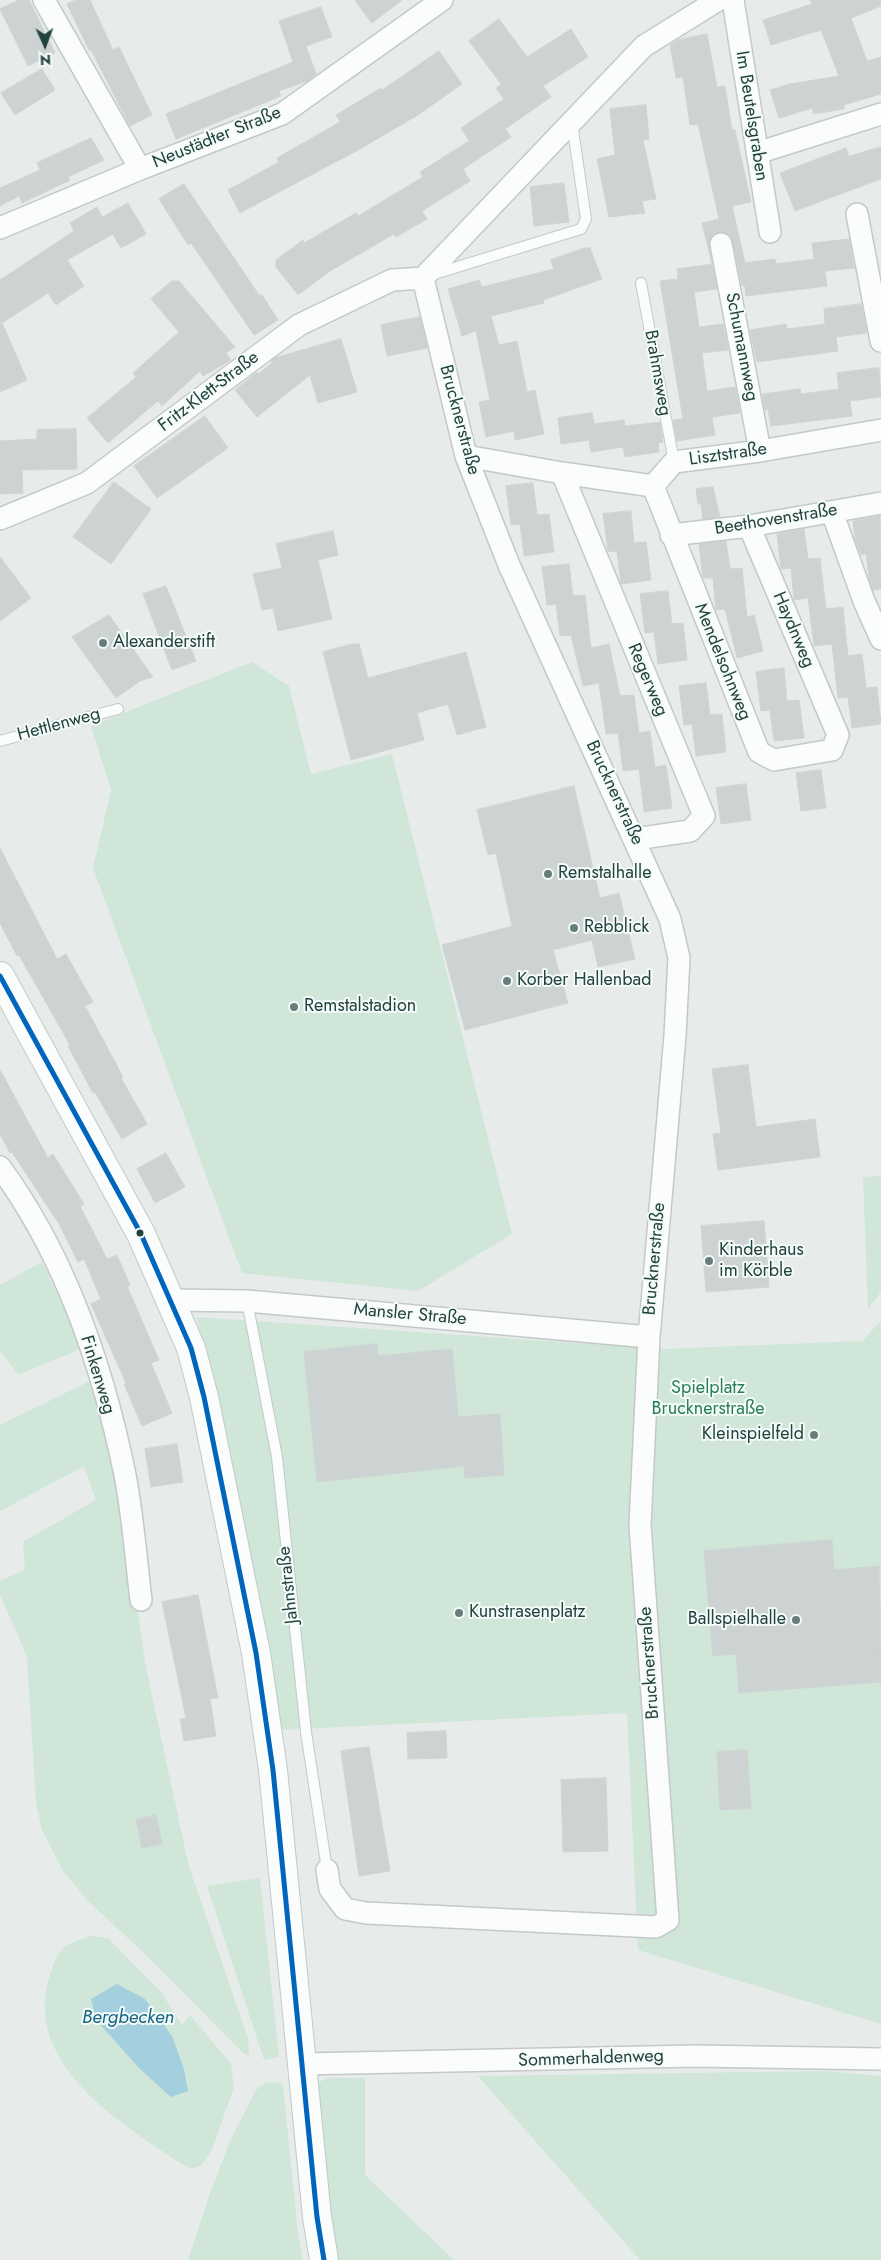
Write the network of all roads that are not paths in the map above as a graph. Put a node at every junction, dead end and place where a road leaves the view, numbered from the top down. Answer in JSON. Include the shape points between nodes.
{"nodes":[{"id":1,"x":44,"y":0,"type":"edge"},
{"id":2,"x":442,"y":0,"type":"edge"},
{"id":3,"x":718,"y":0,"type":"edge"},
{"id":4,"x":733,"y":0,"type":"edge"},
{"id":5,"x":881,"y":114,"type":"edge"},
{"id":6,"x":572,"y":120,"type":"junction"},
{"id":7,"x":757,"y":153,"type":"junction"},
{"id":8,"x":140,"y":169,"type":"junction"},
{"id":9,"x":858,"y":214,"type":"dead end"},
{"id":10,"x":0,"y":228,"type":"edge"},
{"id":11,"x":770,"y":232,"type":"dead end"},
{"id":12,"x":721,"y":244,"type":"dead end"},
{"id":13,"x":423,"y":278,"type":"junction"},
{"id":14,"x":641,"y":283,"type":"dead end"},
{"id":15,"x":881,"y":341,"type":"edge"},
{"id":16,"x":881,"y":430,"type":"edge"},
{"id":17,"x":760,"y":451,"type":"junction"},
{"id":18,"x":466,"y":456,"type":"junction"},
{"id":19,"x":674,"y":462,"type":"junction"},
{"id":20,"x":562,"y":474,"type":"junction"},
{"id":21,"x":653,"y":486,"type":"junction"},
{"id":22,"x":881,"y":503,"type":"edge"},
{"id":23,"x":832,"y":512,"type":"junction"},
{"id":24,"x":0,"y":519,"type":"edge"},
{"id":25,"x":749,"y":526,"type":"junction"},
{"id":26,"x":671,"y":535,"type":"junction"},
{"id":27,"x":881,"y":639,"type":"edge"},
{"id":28,"x":118,"y":709,"type":"dead end"},
{"id":29,"x":838,"y":735,"type":"joint"},
{"id":30,"x":0,"y":741,"type":"edge"},
{"id":31,"x":635,"y":840,"type":"junction"},
{"id":32,"x":0,"y":976,"type":"edge"},
{"id":33,"x":0,"y":1168,"type":"edge"},
{"id":34,"x":171,"y":1300,"type":"junction"},
{"id":35,"x":247,"y":1300,"type":"junction"},
{"id":36,"x":649,"y":1337,"type":"junction"},
{"id":37,"x":141,"y":1600,"type":"dead end"},
{"id":38,"x":327,"y":1870,"type":"joint"},
{"id":39,"x":881,"y":2059,"type":"edge"},
{"id":40,"x":302,"y":2064,"type":"junction"},
{"id":41,"x":324,"y":2260,"type":"edge"}],
"edges":[{"from":1,"to":8,"type":"street"},
{"from":2,"to":8,"type":"street","name":"Neustädter Straße","via":[[282,114]]},
{"from":3,"to":6,"type":"street","via":[[644,46]]},
{"from":4,"to":7,"type":"street","name":"Im Beutelsgraben"},
{"from":5,"to":7,"type":"street"},
{"from":6,"to":13,"type":"street"},
{"from":6,"to":13,"type":"lane","name":"Fritz-Klett-Straße","via":[[586,218],[582,229]]},
{"from":7,"to":11,"type":"street","name":"Im Beutelsgraben"},
{"from":8,"to":10,"type":"street","name":"Neustädter Straße"},
{"from":9,"to":15,"type":"street"},
{"from":12,"to":17,"type":"street","name":"Schumannweg"},
{"from":13,"to":18,"type":"street","name":"Brucknerstraße"},
{"from":13,"to":24,"type":"street","name":"Fritz-Klett-Straße","via":[[392,280],[299,325],[87,483]]},
{"from":14,"to":19,"type":"lane","name":"Brahmsweg"},
{"from":16,"to":17,"type":"street","name":"Lisztstraße"},
{"from":17,"to":19,"type":"street","name":"Lisztstraße"},
{"from":18,"to":20,"type":"street"},
{"from":18,"to":31,"type":"street","name":"Brucknerstraße","via":[[509,565]]},
{"from":19,"to":21,"type":"street","name":"Lisztstraße"},
{"from":20,"to":21,"type":"street"},
{"from":20,"to":31,"type":"street","name":"Regerweg","via":[[704,816],[690,831]]},
{"from":21,"to":26,"type":"street","name":"Mendelsohnweg"},
{"from":22,"to":23,"type":"street","name":"Beethovenstraße"},
{"from":23,"to":25,"type":"street","name":"Beethovenstraße"},
{"from":23,"to":27,"type":"street"},
{"from":25,"to":26,"type":"street","name":"Beethovenstraße"},
{"from":25,"to":29,"type":"street","name":"Haydnweg"},
{"from":26,"to":29,"type":"street","name":"Mendelsohnweg","via":[[759,752],[774,760],[832,750]]},
{"from":28,"to":30,"type":"lane","name":"Hettlenweg"},
{"from":31,"to":36,"type":"street","name":"Brucknerstraße","via":[[670,919],[679,958]]},
{"from":32,"to":34,"type":"street","via":[[141,1234]]},
{"from":33,"to":37,"type":"street","name":"Finkenweg","via":[[42,1232],[66,1283],[99,1372],[125,1476]]},
{"from":34,"to":35,"type":"street","name":"Mansler Straße"},
{"from":34,"to":40,"type":"street","via":[[191,1348],[204,1397],[256,1652],[273,1770]]},
{"from":35,"to":36,"type":"street","name":"Mansler Straße"},
{"from":35,"to":38,"type":"lane","name":"Jahnstraße","via":[[277,1457],[306,1732]]},
{"from":36,"to":38,"type":"street","name":"Brucknerstraße","via":[[640,1525],[668,1920],[656,1927],[366,1913],[345,1908],[330,1890]]},
{"from":39,"to":40,"type":"street","name":"Sommerhaldenweg","via":[[694,2056]]},
{"from":40,"to":41,"type":"street"}]}
